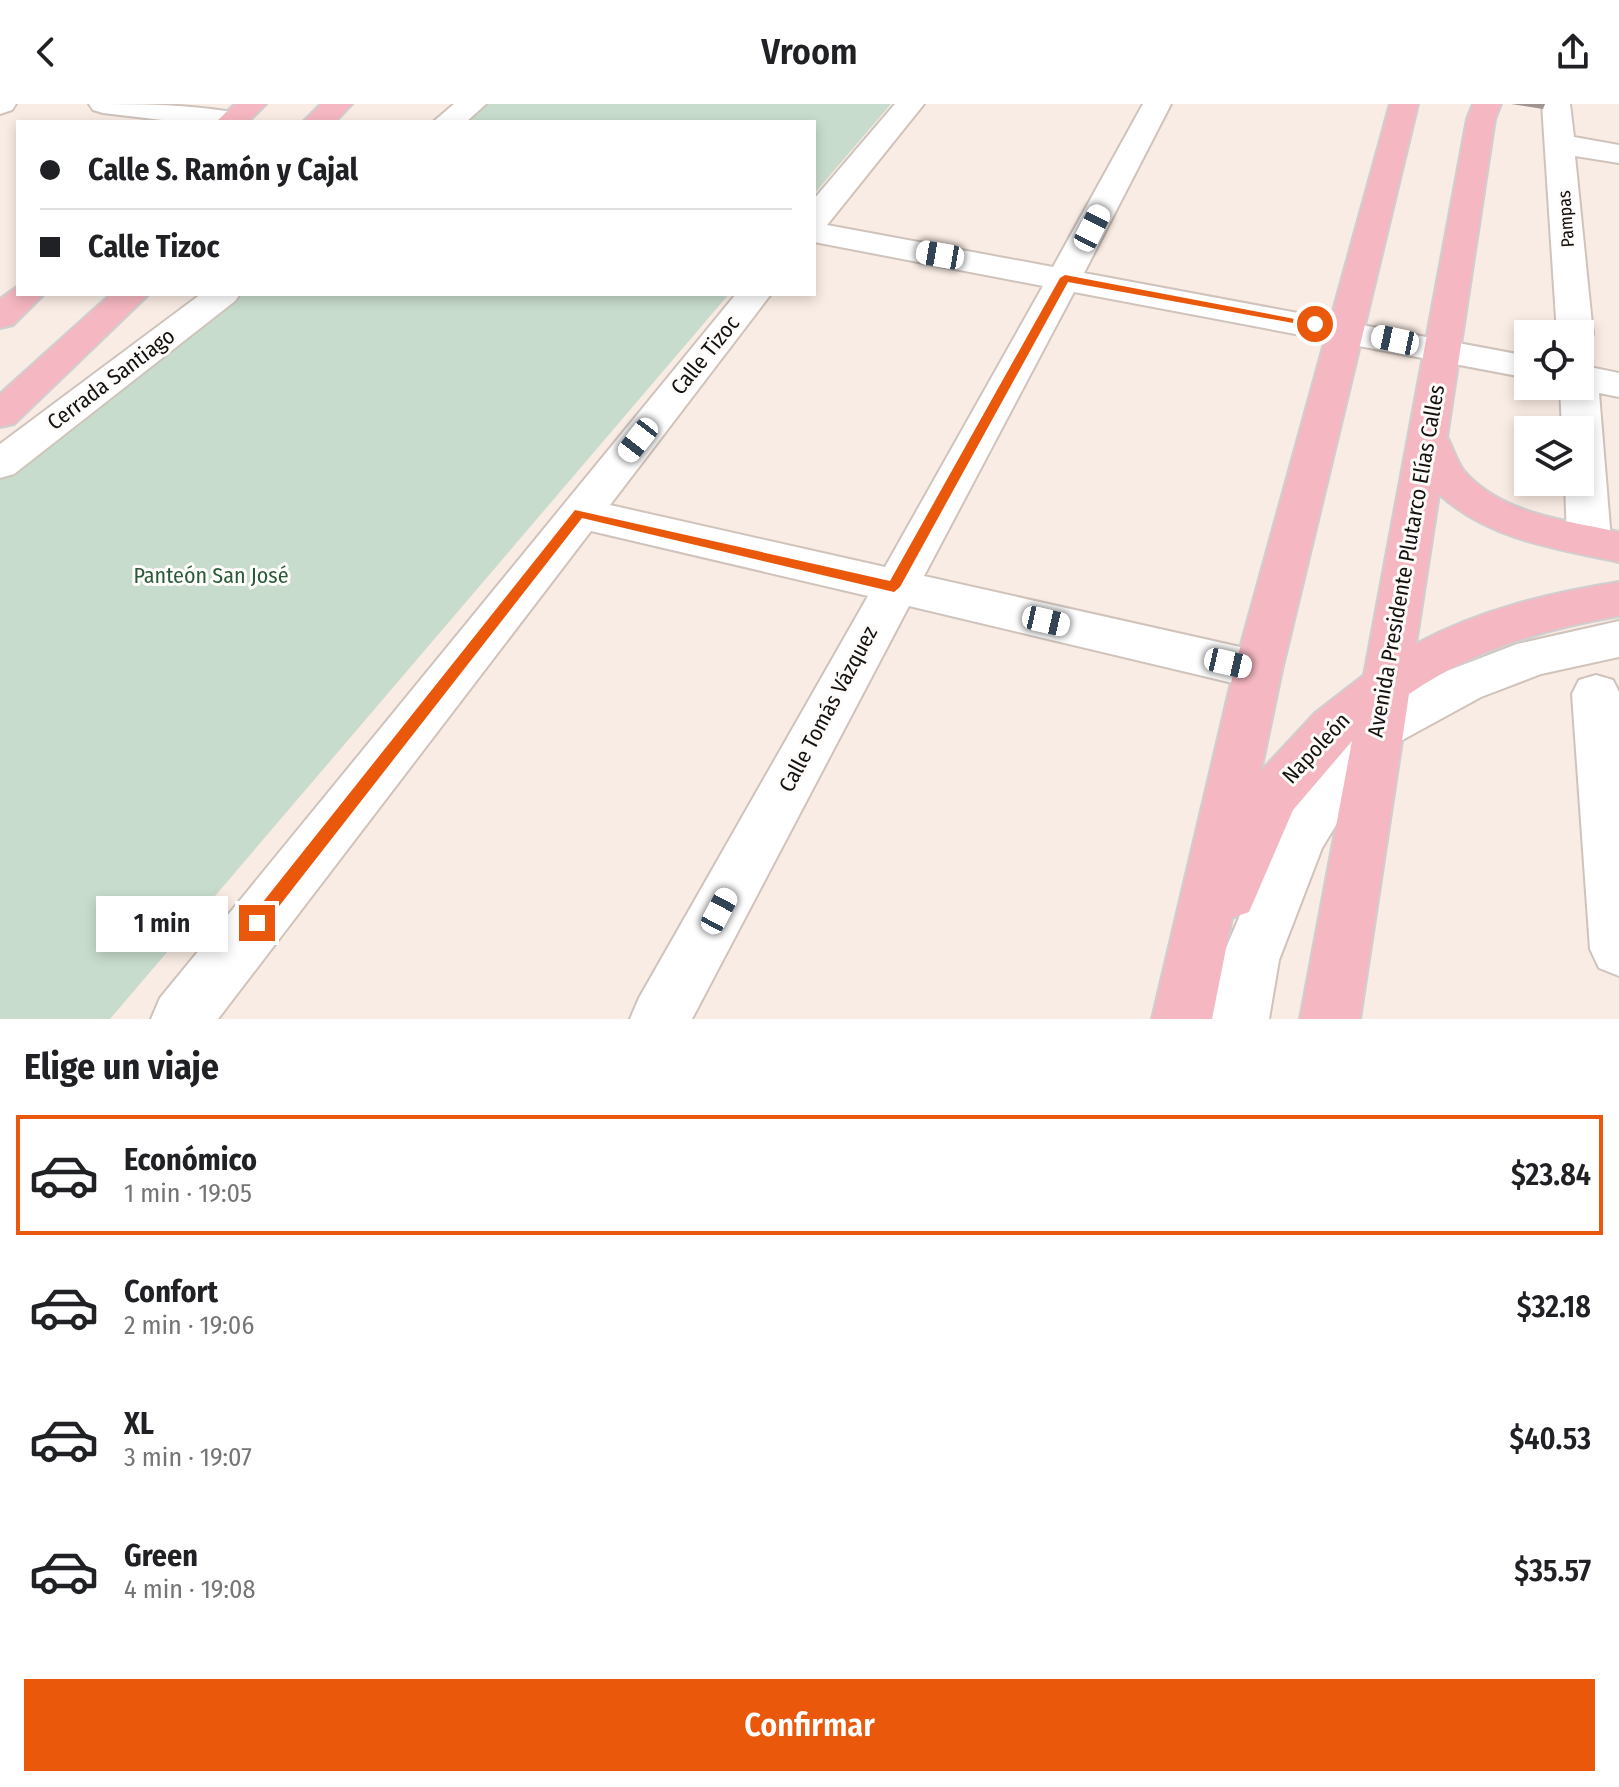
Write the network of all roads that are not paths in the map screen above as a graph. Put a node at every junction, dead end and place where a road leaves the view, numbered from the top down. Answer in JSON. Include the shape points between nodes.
{"nodes":[{"id":1,"x":103,"y":104,"type":"edge"},
{"id":2,"x":338,"y":104,"type":"edge"},
{"id":3,"x":472,"y":104,"type":"edge"},
{"id":4,"x":910,"y":104,"type":"edge"},
{"id":5,"x":1157,"y":104,"type":"edge"},
{"id":6,"x":1404,"y":104,"type":"edge"},
{"id":7,"x":1487,"y":104,"type":"edge"},
{"id":8,"x":1556,"y":104,"type":"edge"},
{"id":9,"x":239,"y":115,"type":"edge"},
{"id":10,"x":320,"y":120,"type":"edge"},
{"id":11,"x":451,"y":120,"type":"edge"},
{"id":12,"x":1560,"y":144,"type":"junction"},
{"id":13,"x":1619,"y":154,"type":"edge"},
{"id":14,"x":816,"y":217,"type":"edge"},
{"id":15,"x":816,"y":232,"type":"edge"},
{"id":16,"x":1065,"y":278,"type":"junction"},
{"id":17,"x":25,"y":296,"type":"edge"},
{"id":18,"x":130,"y":296,"type":"edge"},
{"id":19,"x":220,"y":296,"type":"edge"},
{"id":20,"x":752,"y":296,"type":"edge"},
{"id":21,"x":0,"y":317,"type":"edge"},
{"id":22,"x":1574,"y":320,"type":"edge"},
{"id":23,"x":1347,"y":330,"type":"junction"},
{"id":24,"x":1443,"y":350,"type":"junction"},
{"id":25,"x":1514,"y":364,"type":"edge"},
{"id":26,"x":1594,"y":380,"type":"edge"},
{"id":27,"x":1619,"y":385,"type":"edge"},
{"id":28,"x":1581,"y":400,"type":"edge"},
{"id":29,"x":0,"y":415,"type":"edge"},
{"id":30,"x":1428,"y":438,"type":"junction"},
{"id":31,"x":0,"y":464,"type":"edge"},
{"id":32,"x":579,"y":513,"type":"junction"},
{"id":33,"x":1604,"y":544,"type":"edge"},
{"id":34,"x":894,"y":587,"type":"junction"},
{"id":35,"x":1619,"y":599,"type":"edge"},
{"id":36,"x":1619,"y":639,"type":"edge"},
{"id":37,"x":1258,"y":670,"type":"junction"},
{"id":38,"x":1596,"y":694,"type":"dead end"},
{"id":39,"x":1380,"y":706,"type":"junction"},
{"id":40,"x":1611,"y":767,"type":"edge"},
{"id":41,"x":1619,"y":949,"type":"edge"},
{"id":42,"x":1189,"y":992,"type":"edge"},
{"id":43,"x":181,"y":1019,"type":"edge"},
{"id":44,"x":660,"y":1019,"type":"edge"},
{"id":45,"x":1239,"y":1019,"type":"edge"},
{"id":46,"x":1330,"y":1019,"type":"edge"}],
"edges":[{"from":1,"to":9,"type":"street"},
{"from":2,"to":10,"type":"main road"},
{"from":3,"to":11,"type":"street"},
{"from":4,"to":14,"type":"street"},
{"from":5,"to":16,"type":"street","name":"Calle Tomás Vázquez"},
{"from":6,"to":23,"type":"main road"},
{"from":7,"to":24,"type":"main road","name":"Avenida Presidente Plutarco Elías Calles"},
{"from":8,"to":12,"type":"street","name":"Pampas"},
{"from":12,"to":13,"type":"street"},
{"from":12,"to":22,"type":"street","name":"Pampas"},
{"from":15,"to":16,"type":"street"},
{"from":16,"to":23,"type":"street"},
{"from":16,"to":34,"type":"street","name":"Calle Tomás Vázquez"},
{"from":17,"to":21,"type":"main road"},
{"from":18,"to":29,"type":"main road"},
{"from":19,"to":31,"type":"street","name":"Cerrada Santiago"},
{"from":20,"to":32,"type":"street","name":"Calle Tizoc"},
{"from":23,"to":24,"type":"street"},
{"from":23,"to":37,"type":"main road"},
{"from":24,"to":25,"type":"street"},
{"from":24,"to":30,"type":"main road","name":"Avenida Presidente Plutarco Elías Calles"},
{"from":26,"to":27,"type":"street"},
{"from":28,"to":33,"type":"street"},
{"from":30,"to":33,"type":"main road","via":[[1449,481],[1485,511]]},
{"from":30,"to":39,"type":"main road","name":"Avenida Presidente Plutarco Elías Calles"},
{"from":32,"to":34,"type":"street"},
{"from":32,"to":43,"type":"street","name":"Calle Tizoc"},
{"from":34,"to":37,"type":"street"},
{"from":34,"to":44,"type":"street","name":"Calle Tomás Vázquez"},
{"from":35,"to":39,"type":"main road","name":"Napoleón","via":[[1589,603],[1450,647]]},
{"from":36,"to":39,"type":"street","via":[[1534,657],[1464,684]]},
{"from":37,"to":42,"type":"main road"},
{"from":38,"to":40,"type":"street"},
{"from":39,"to":42,"type":"main road","name":"Napoleón","via":[[1326,731],[1276,793]]},
{"from":39,"to":45,"type":"street","via":[[1299,838],[1250,960]]},
{"from":39,"to":46,"type":"main road","name":"Avenida Presidente Plutarco Elías Calles"},
{"from":40,"to":41,"type":"street"}]}
